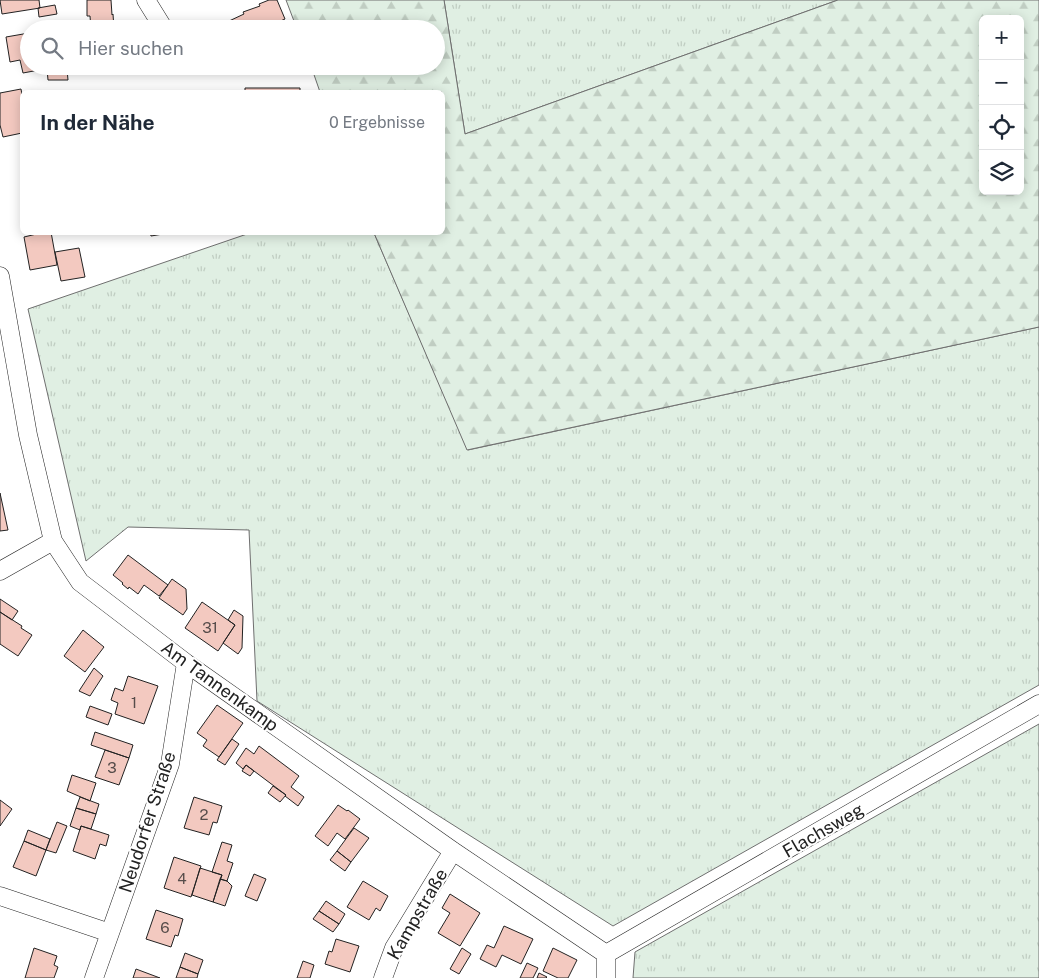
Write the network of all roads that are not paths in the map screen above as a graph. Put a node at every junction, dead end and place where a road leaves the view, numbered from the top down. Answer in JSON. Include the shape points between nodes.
{"nodes":[{"id":1,"x":146,"y":0,"type":"edge"},
{"id":2,"x":158,"y":20,"type":"edge"},
{"id":3,"x":0,"y":276,"type":"edge"},
{"id":4,"x":53,"y":541,"type":"junction"},
{"id":5,"x":0,"y":571,"type":"edge"},
{"id":6,"x":186,"y":663,"type":"junction"},
{"id":7,"x":1039,"y":704,"type":"edge"},
{"id":8,"x":454,"y":851,"type":"junction"},
{"id":9,"x":0,"y":896,"type":"edge"},
{"id":10,"x":110,"y":933,"type":"junction"},
{"id":11,"x":606,"y":954,"type":"junction"},
{"id":12,"x":94,"y":978,"type":"edge"},
{"id":13,"x":383,"y":978,"type":"edge"},
{"id":14,"x":606,"y":978,"type":"edge"}],
"edges":[{"from":1,"to":2,"type":"street"},
{"from":3,"to":4,"type":"street","name":"Am Tannenkamp","via":[[28,435]]},
{"from":4,"to":5,"type":"street"},
{"from":4,"to":6,"type":"street","name":"Am Tannenkamp","via":[[80,582]]},
{"from":6,"to":8,"type":"street","name":"Am Tannenkamp"},
{"from":6,"to":10,"type":"street","name":"Neudorfer Straße","via":[[170,764]]},
{"from":7,"to":11,"type":"street","name":"Flachsweg"},
{"from":8,"to":11,"type":"street","name":"Am Tannenkamp"},
{"from":8,"to":13,"type":"street","name":"Kampstraße","via":[[394,948]]},
{"from":9,"to":10,"type":"street"},
{"from":10,"to":12,"type":"street","name":"Neudorfer Straße"},
{"from":11,"to":14,"type":"street"}]}
